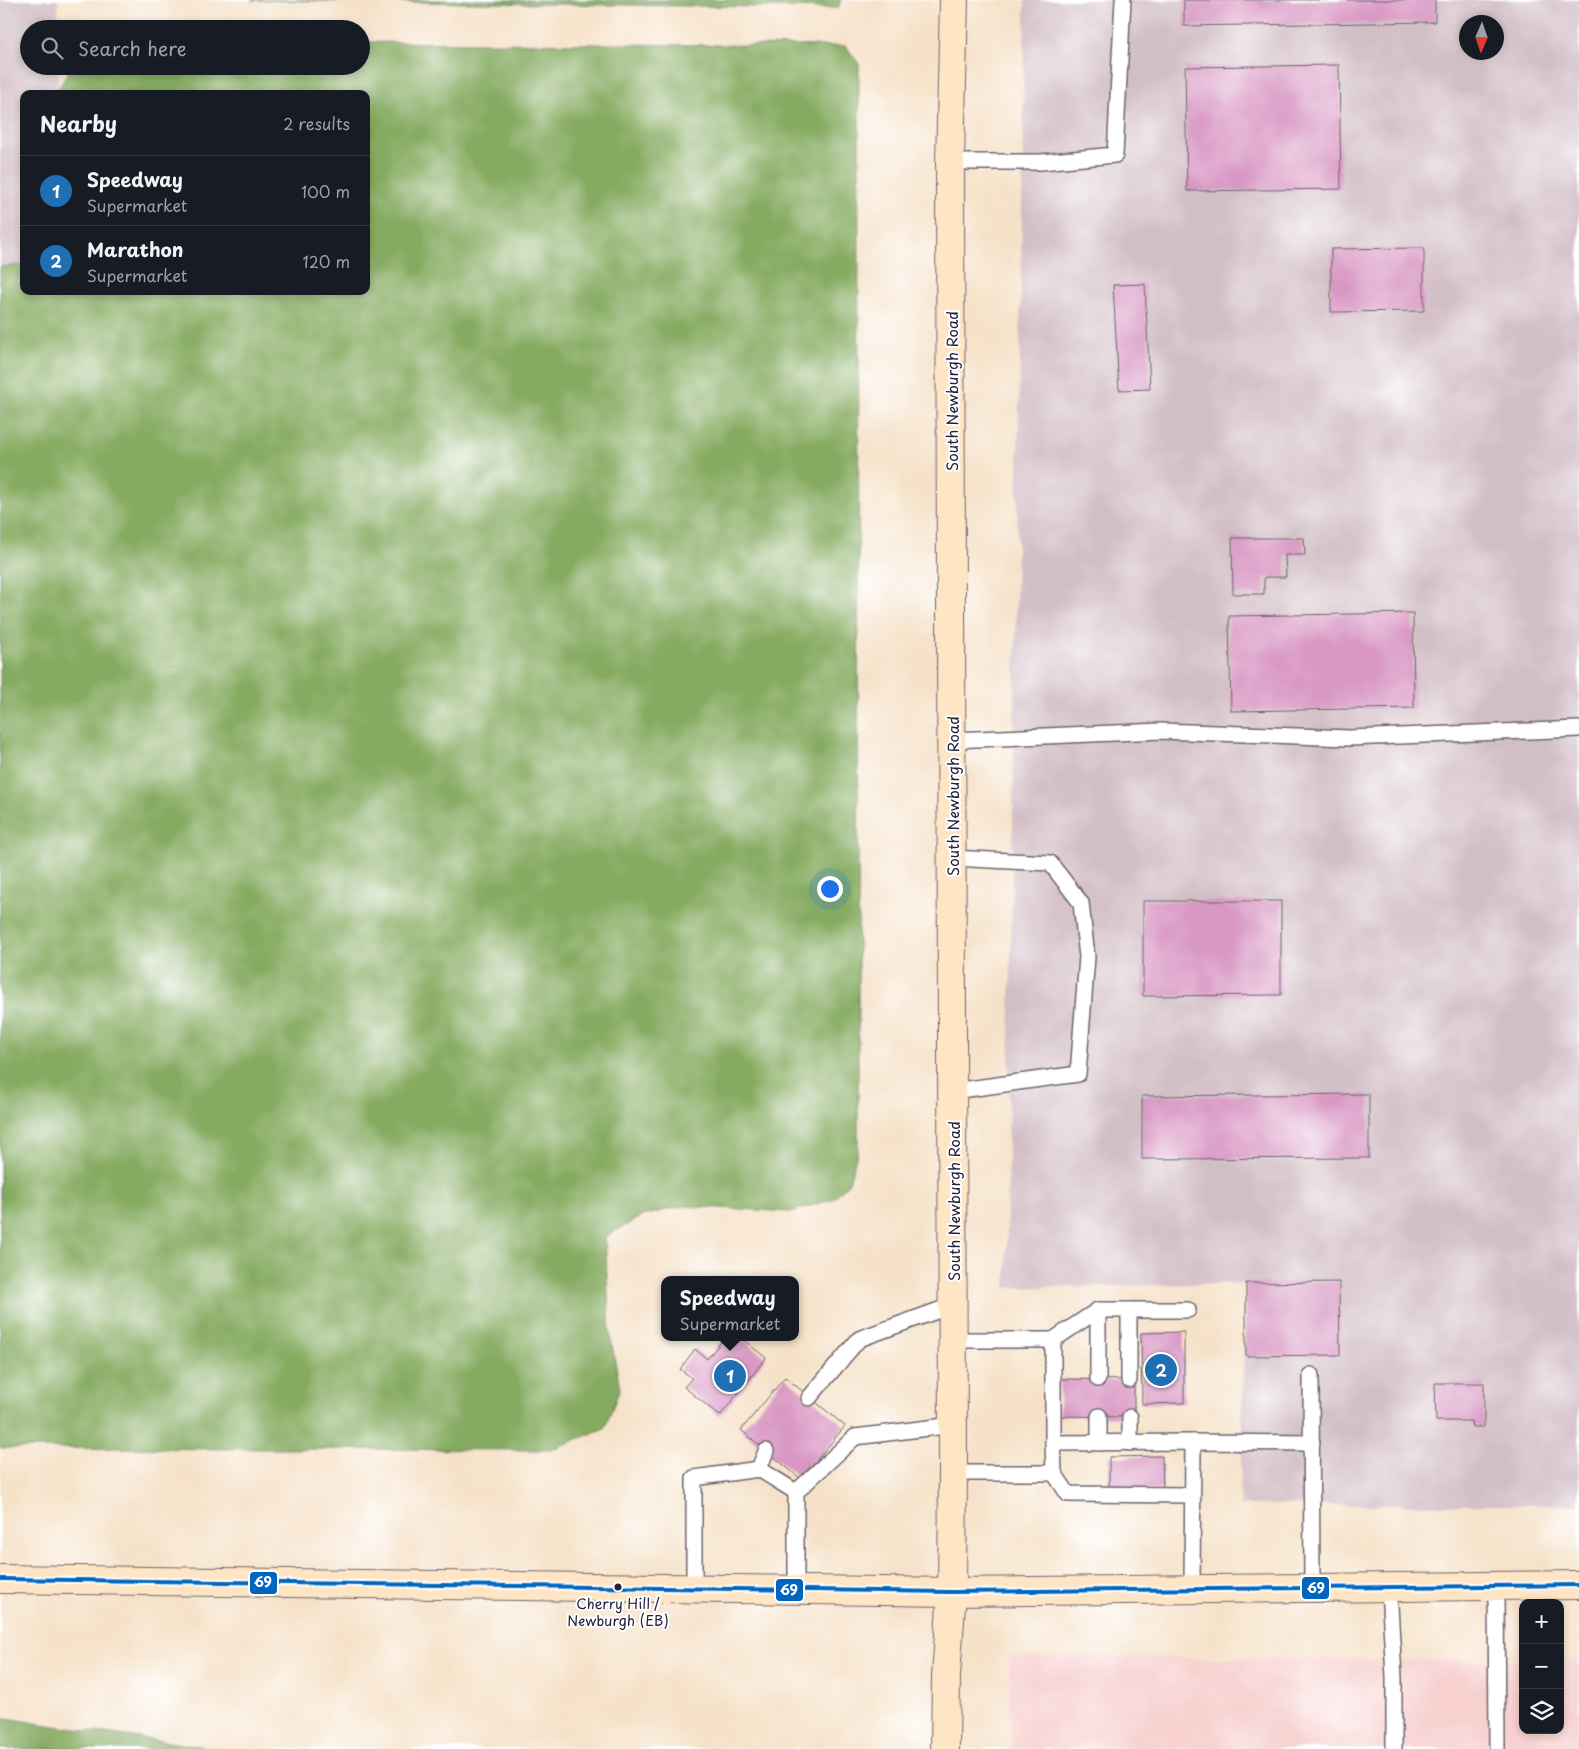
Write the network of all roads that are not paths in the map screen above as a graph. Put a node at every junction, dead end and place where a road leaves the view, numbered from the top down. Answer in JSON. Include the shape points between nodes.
{"nodes":[{"id":1,"x":954,"y":0,"type":"edge"},
{"id":2,"x":1122,"y":0,"type":"edge"},
{"id":3,"x":950,"y":162,"type":"junction"},
{"id":4,"x":1579,"y":729,"type":"edge"},
{"id":5,"x":952,"y":740,"type":"junction"},
{"id":6,"x":952,"y":858,"type":"junction"},
{"id":7,"x":953,"y":1092,"type":"junction"},
{"id":8,"x":953,"y":1305,"type":"junction"},
{"id":9,"x":1098,"y":1310,"type":"junction"},
{"id":10,"x":1129,"y":1310,"type":"junction"},
{"id":11,"x":1188,"y":1310,"type":"dead end"},
{"id":12,"x":953,"y":1340,"type":"junction"},
{"id":13,"x":1053,"y":1340,"type":"junction"},
{"id":14,"x":1311,"y":1375,"type":"dead end"},
{"id":15,"x":1098,"y":1379,"type":"dead end"},
{"id":16,"x":1129,"y":1380,"type":"dead end"},
{"id":17,"x":809,"y":1398,"type":"dead end"},
{"id":18,"x":1099,"y":1416,"type":"dead end"},
{"id":19,"x":1130,"y":1417,"type":"dead end"},
{"id":20,"x":953,"y":1424,"type":"junction"},
{"id":21,"x":1130,"y":1442,"type":"junction"},
{"id":22,"x":1194,"y":1442,"type":"junction"},
{"id":23,"x":1053,"y":1443,"type":"junction"},
{"id":24,"x":1099,"y":1443,"type":"junction"},
{"id":25,"x":1312,"y":1443,"type":"junction"},
{"id":26,"x":766,"y":1450,"type":"dead end"},
{"id":27,"x":759,"y":1469,"type":"junction"},
{"id":28,"x":953,"y":1473,"type":"junction"},
{"id":29,"x":1054,"y":1473,"type":"junction"},
{"id":30,"x":796,"y":1492,"type":"junction"},
{"id":31,"x":1192,"y":1494,"type":"junction"},
{"id":32,"x":0,"y":1579,"type":"edge"},
{"id":33,"x":1496,"y":1586,"type":"junction"},
{"id":34,"x":1579,"y":1586,"type":"edge"},
{"id":35,"x":1312,"y":1588,"type":"junction"},
{"id":36,"x":1390,"y":1588,"type":"junction"},
{"id":37,"x":694,"y":1589,"type":"junction"},
{"id":38,"x":796,"y":1590,"type":"junction"},
{"id":39,"x":1192,"y":1590,"type":"junction"},
{"id":40,"x":952,"y":1592,"type":"junction"},
{"id":41,"x":945,"y":1749,"type":"edge"},
{"id":42,"x":1394,"y":1749,"type":"edge"},
{"id":43,"x":1498,"y":1749,"type":"edge"}],
"edges":[{"from":1,"to":3,"type":"main road","name":"South Newburgh Road"},
{"from":2,"to":3,"type":"lane","via":[[1115,155],[1041,162]]},
{"from":3,"to":5,"type":"main road","name":"South Newburgh Road"},
{"from":4,"to":5,"type":"lane","via":[[1349,738],[1161,731]]},
{"from":5,"to":6,"type":"main road","name":"South Newburgh Road"},
{"from":6,"to":7,"type":"main road","name":"South Newburgh Road"},
{"from":6,"to":7,"type":"lane","via":[[1050,863],[1081,903],[1087,957],[1078,1074]]},
{"from":7,"to":8,"type":"main road","name":"South Newburgh Road"},
{"from":8,"to":12,"type":"main road","name":"South Newburgh Road"},
{"from":8,"to":17,"type":"lane","via":[[859,1339]]},
{"from":9,"to":10,"type":"lane"},
{"from":9,"to":13,"type":"lane"},
{"from":9,"to":15,"type":"lane"},
{"from":10,"to":11,"type":"lane"},
{"from":10,"to":16,"type":"lane"},
{"from":12,"to":13,"type":"lane"},
{"from":12,"to":20,"type":"main road","name":"South Newburgh Road"},
{"from":13,"to":23,"type":"lane"},
{"from":14,"to":25,"type":"lane"},
{"from":18,"to":24,"type":"lane"},
{"from":19,"to":21,"type":"lane"},
{"from":20,"to":28,"type":"main road","name":"South Newburgh Road"},
{"from":20,"to":30,"type":"lane","via":[[855,1437]]},
{"from":21,"to":22,"type":"lane"},
{"from":21,"to":24,"type":"lane"},
{"from":22,"to":25,"type":"lane"},
{"from":22,"to":31,"type":"lane"},
{"from":23,"to":24,"type":"lane"},
{"from":23,"to":29,"type":"lane"},
{"from":25,"to":35,"type":"lane"},
{"from":26,"to":27,"type":"lane"},
{"from":27,"to":30,"type":"lane"},
{"from":27,"to":37,"type":"lane","via":[[694,1478]]},
{"from":28,"to":29,"type":"lane"},
{"from":28,"to":40,"type":"main road","name":"South Newburgh Road"},
{"from":29,"to":31,"type":"lane","via":[[1068,1494]]},
{"from":30,"to":38,"type":"lane"},
{"from":31,"to":39,"type":"lane"},
{"from":32,"to":37,"type":"main road"},
{"from":33,"to":34,"type":"main road"},
{"from":33,"to":36,"type":"main road"},
{"from":33,"to":43,"type":"lane"},
{"from":35,"to":36,"type":"main road"},
{"from":35,"to":39,"type":"main road"},
{"from":36,"to":42,"type":"lane"},
{"from":37,"to":38,"type":"main road"},
{"from":38,"to":40,"type":"main road"},
{"from":39,"to":40,"type":"main road"},
{"from":40,"to":41,"type":"main road","name":"South Newburgh Road"}]}
